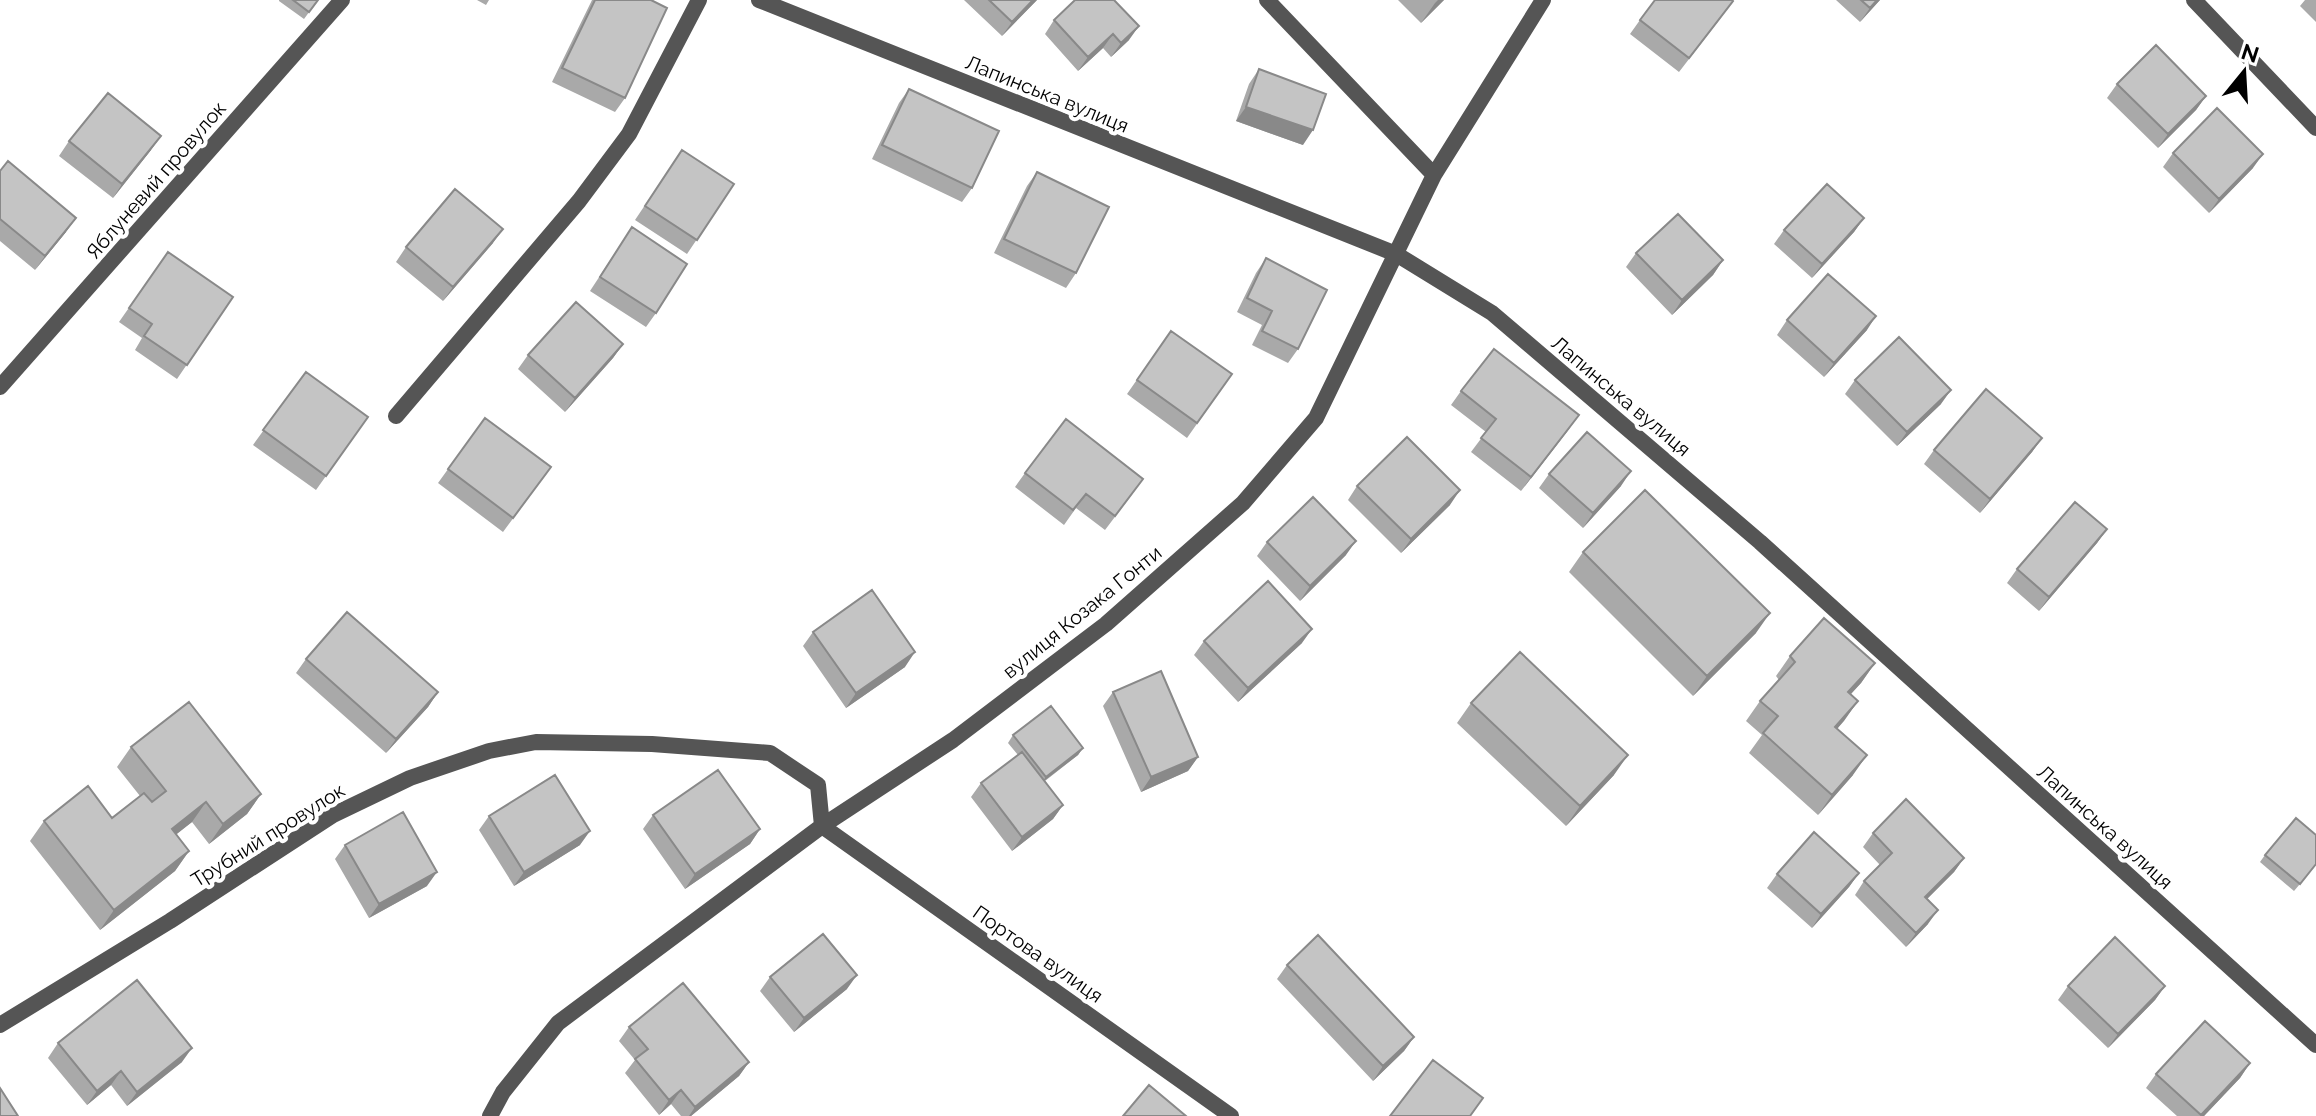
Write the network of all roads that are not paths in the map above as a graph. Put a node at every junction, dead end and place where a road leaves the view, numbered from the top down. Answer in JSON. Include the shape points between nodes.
{"nodes":[{"id":1,"x":342,"y":0,"type":"edge"},
{"id":2,"x":699,"y":0,"type":"edge"},
{"id":3,"x":759,"y":0,"type":"edge"},
{"id":4,"x":1267,"y":0,"type":"edge"},
{"id":5,"x":1543,"y":0,"type":"edge"},
{"id":6,"x":2194,"y":0,"type":"edge"},
{"id":7,"x":2316,"y":128,"type":"edge"},
{"id":8,"x":1434,"y":175,"type":"junction"},
{"id":9,"x":1396,"y":254,"type":"junction"},
{"id":10,"x":0,"y":387,"type":"edge"},
{"id":11,"x":396,"y":416,"type":"dead end"},
{"id":12,"x":822,"y":826,"type":"junction"},
{"id":13,"x":0,"y":1025,"type":"edge"},
{"id":14,"x":2316,"y":1045,"type":"edge"},
{"id":15,"x":490,"y":1116,"type":"edge"},
{"id":16,"x":1231,"y":1116,"type":"edge"}],
"edges":[{"from":1,"to":10,"type":"street","name":"Яблуневий провулок"},
{"from":2,"to":11,"type":"street","via":[[629,134],[579,201]]},
{"from":3,"to":9,"type":"street","name":"Лапинська вулиця"},
{"from":4,"to":8,"type":"street"},
{"from":5,"to":8,"type":"street","name":"вулиця Козака Гонти"},
{"from":6,"to":7,"type":"street"},
{"from":8,"to":9,"type":"street","name":"вулиця Козака Гонти"},
{"from":9,"to":12,"type":"street","name":"вулиця Козака Гонти","via":[[1316,418],[1243,503],[1106,624],[953,740]]},
{"from":9,"to":14,"type":"street","name":"Лапинська вулиця","via":[[1492,313],[1749,532]]},
{"from":12,"to":13,"type":"street","name":"Трубний провулок","via":[[818,785],[770,753],[536,742],[489,751],[410,778],[333,815]]},
{"from":12,"to":15,"type":"street","name":"вулиця Козака Гонти","via":[[558,1023]]},
{"from":12,"to":16,"type":"street","name":"Портова вулиця"}]}
